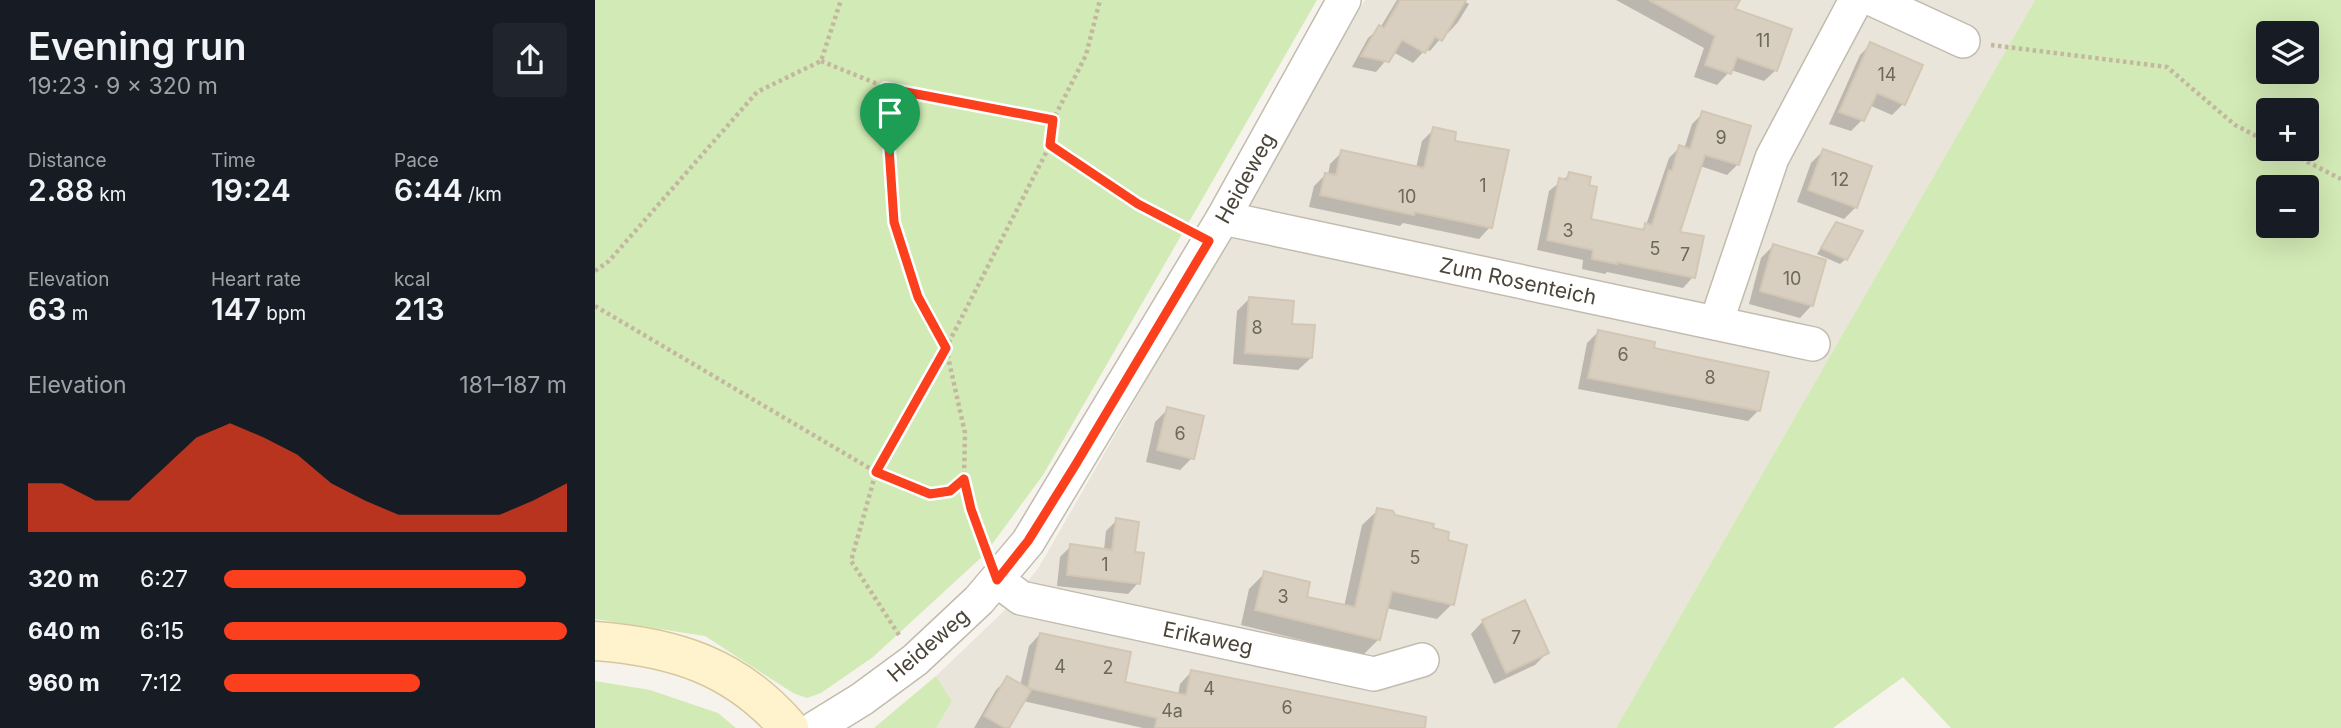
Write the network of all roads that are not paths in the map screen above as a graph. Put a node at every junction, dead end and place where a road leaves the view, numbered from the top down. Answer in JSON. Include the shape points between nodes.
{"nodes":[{"id":1,"x":1344,"y":0,"type":"edge"},
{"id":2,"x":1856,"y":0,"type":"edge"},
{"id":3,"x":1874,"y":0,"type":"edge"},
{"id":4,"x":1963,"y":41,"type":"road end"},
{"id":5,"x":1216,"y":230,"type":"junction"},
{"id":6,"x":1716,"y":323,"type":"junction"},
{"id":7,"x":1813,"y":344,"type":"dead end"},
{"id":8,"x":997,"y":580,"type":"junction"},
{"id":9,"x":595,"y":641,"type":"edge"},
{"id":10,"x":1422,"y":660,"type":"dead end"},
{"id":11,"x":789,"y":728,"type":"edge"},
{"id":12,"x":815,"y":728,"type":"edge"}],
"edges":[{"from":1,"to":5,"type":"street","name":"Heideweg"},
{"from":2,"to":6,"type":"street","via":[[1772,158]]},
{"from":3,"to":4,"type":"street"},
{"from":5,"to":6,"type":"street","name":"Zum Rosenteich"},
{"from":5,"to":8,"type":"street","name":"Heideweg","via":[[1070,475]]},
{"from":6,"to":7,"type":"street","name":"Zum Rosenteich"},
{"from":8,"to":10,"type":"street","name":"Erikaweg","via":[[1021,598],[1374,674]]},
{"from":8,"to":12,"type":"street","name":"Heideweg","via":[[915,660]]},
{"from":9,"to":11,"type":"street","via":[[669,651],[699,661],[753,692]]}]}
